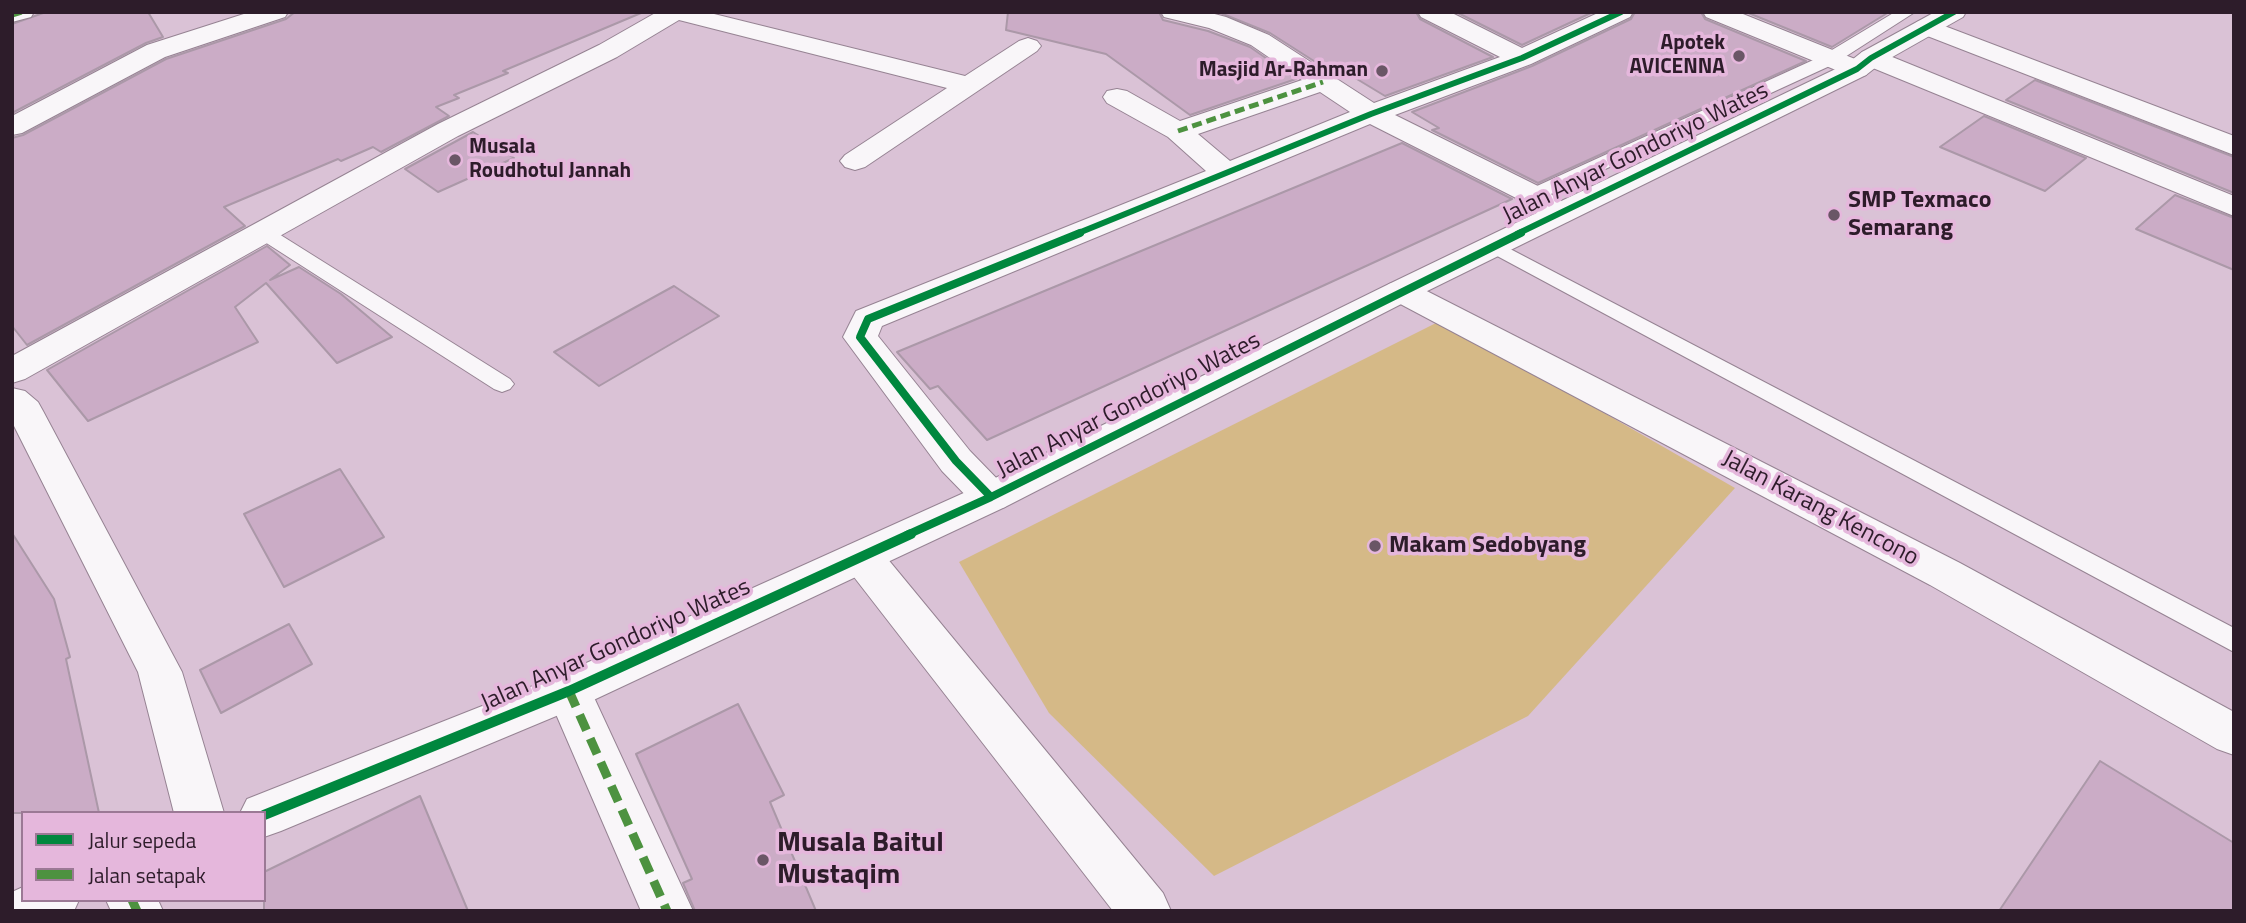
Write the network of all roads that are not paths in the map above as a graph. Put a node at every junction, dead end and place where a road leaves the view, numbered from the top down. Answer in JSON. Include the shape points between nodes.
{"nodes":[{"id":1,"x":22,"y":12,"type":"edge"},
{"id":2,"x":276,"y":12,"type":"edge"},
{"id":3,"x":675,"y":12,"type":"edge"},
{"id":4,"x":1173,"y":12,"type":"edge"},
{"id":5,"x":1430,"y":12,"type":"edge"},
{"id":6,"x":1621,"y":12,"type":"edge"},
{"id":7,"x":1715,"y":12,"type":"edge"},
{"id":8,"x":12,"y":15,"type":"edge"},
{"id":9,"x":1207,"y":17,"type":"edge"},
{"id":10,"x":1929,"y":17,"type":"edge"},
{"id":11,"x":752,"y":32,"type":"junction"},
{"id":12,"x":1028,"y":46,"type":"dead end"},
{"id":13,"x":1522,"y":58,"type":"junction"},
{"id":14,"x":1852,"y":62,"type":"junction"},
{"id":15,"x":1323,"y":82,"type":"junction"},
{"id":16,"x":969,"y":85,"type":"junction"},
{"id":17,"x":1117,"y":97,"type":"dead end"},
{"id":18,"x":913,"y":100,"type":"junction"},
{"id":19,"x":1371,"y":114,"type":"junction"},
{"id":20,"x":12,"y":127,"type":"edge"},
{"id":21,"x":1178,"y":131,"type":"junction"},
{"id":22,"x":2234,"y":146,"type":"edge"},
{"id":23,"x":855,"y":161,"type":"dead end"},
{"id":24,"x":1226,"y":173,"type":"junction"},
{"id":25,"x":1546,"y":204,"type":"junction"},
{"id":26,"x":2234,"y":207,"type":"edge"},
{"id":27,"x":264,"y":233,"type":"junction"},
{"id":28,"x":1493,"y":246,"type":"junction"},
{"id":29,"x":1401,"y":291,"type":"junction"},
{"id":30,"x":12,"y":372,"type":"edge"},
{"id":31,"x":502,"y":384,"type":"dead end"},
{"id":32,"x":12,"y":400,"type":"edge"},
{"id":33,"x":991,"y":497,"type":"junction"},
{"id":34,"x":862,"y":557,"type":"junction"},
{"id":35,"x":2234,"y":640,"type":"edge"},
{"id":36,"x":569,"y":691,"type":"junction"},
{"id":37,"x":2234,"y":735,"type":"edge"},
{"id":38,"x":198,"y":811,"type":"edge"},
{"id":39,"x":266,"y":814,"type":"edge"},
{"id":40,"x":48,"y":902,"type":"edge"},
{"id":41,"x":27,"y":911,"type":"edge"},
{"id":42,"x":667,"y":911,"type":"edge"},
{"id":43,"x":1145,"y":911,"type":"edge"}],
"edges":[{"from":1,"to":8,"type":"street"},
{"from":2,"to":20,"type":"street","via":[[156,51]]},
{"from":3,"to":11,"type":"street"},
{"from":3,"to":27,"type":"street","via":[[608,51],[448,130]]},
{"from":4,"to":9,"type":"street"},
{"from":5,"to":13,"type":"street"},
{"from":6,"to":13,"type":"street"},
{"from":7,"to":14,"type":"street"},
{"from":9,"to":15,"type":"street","via":[[1260,40]]},
{"from":10,"to":14,"type":"street","name":"Jalan Anyar Gondoriyo Wates"},
{"from":10,"to":22,"type":"street"},
{"from":11,"to":16,"type":"street"},
{"from":11,"to":18,"type":"street"},
{"from":12,"to":16,"type":"street"},
{"from":13,"to":19,"type":"street"},
{"from":14,"to":25,"type":"street","name":"Jalan Anyar Gondoriyo Wates"},
{"from":14,"to":26,"type":"street"},
{"from":15,"to":19,"type":"street"},
{"from":15,"to":21,"type":"street"},
{"from":16,"to":18,"type":"street"},
{"from":17,"to":21,"type":"street"},
{"from":18,"to":23,"type":"street"},
{"from":19,"to":24,"type":"street"},
{"from":19,"to":25,"type":"street"},
{"from":21,"to":24,"type":"street"},
{"from":24,"to":33,"type":"street","via":[[868,319],[860,337],[956,461]]},
{"from":25,"to":28,"type":"street","name":"Jalan Anyar Gondoriyo Wates"},
{"from":27,"to":30,"type":"street"},
{"from":27,"to":31,"type":"lane"},
{"from":28,"to":29,"type":"street","name":"Jalan Anyar Gondoriyo Wates"},
{"from":28,"to":35,"type":"lane"},
{"from":29,"to":33,"type":"street","name":"Jalan Anyar Gondoriyo Wates"},
{"from":29,"to":37,"type":"street","name":"Jalan Karang Kencono","via":[[1945,574]]},
{"from":32,"to":38,"type":"street","via":[[25,411],[160,673]]},
{"from":33,"to":34,"type":"street","name":"Jalan Anyar Gondoriyo Wates"},
{"from":34,"to":36,"type":"street","name":"Jalan Anyar Gondoriyo Wates"},
{"from":34,"to":43,"type":"street"},
{"from":36,"to":39,"type":"street","name":"Jalan Anyar Gondoriyo Wates"},
{"from":36,"to":42,"type":"street"},
{"from":40,"to":41,"type":"street"}]}
